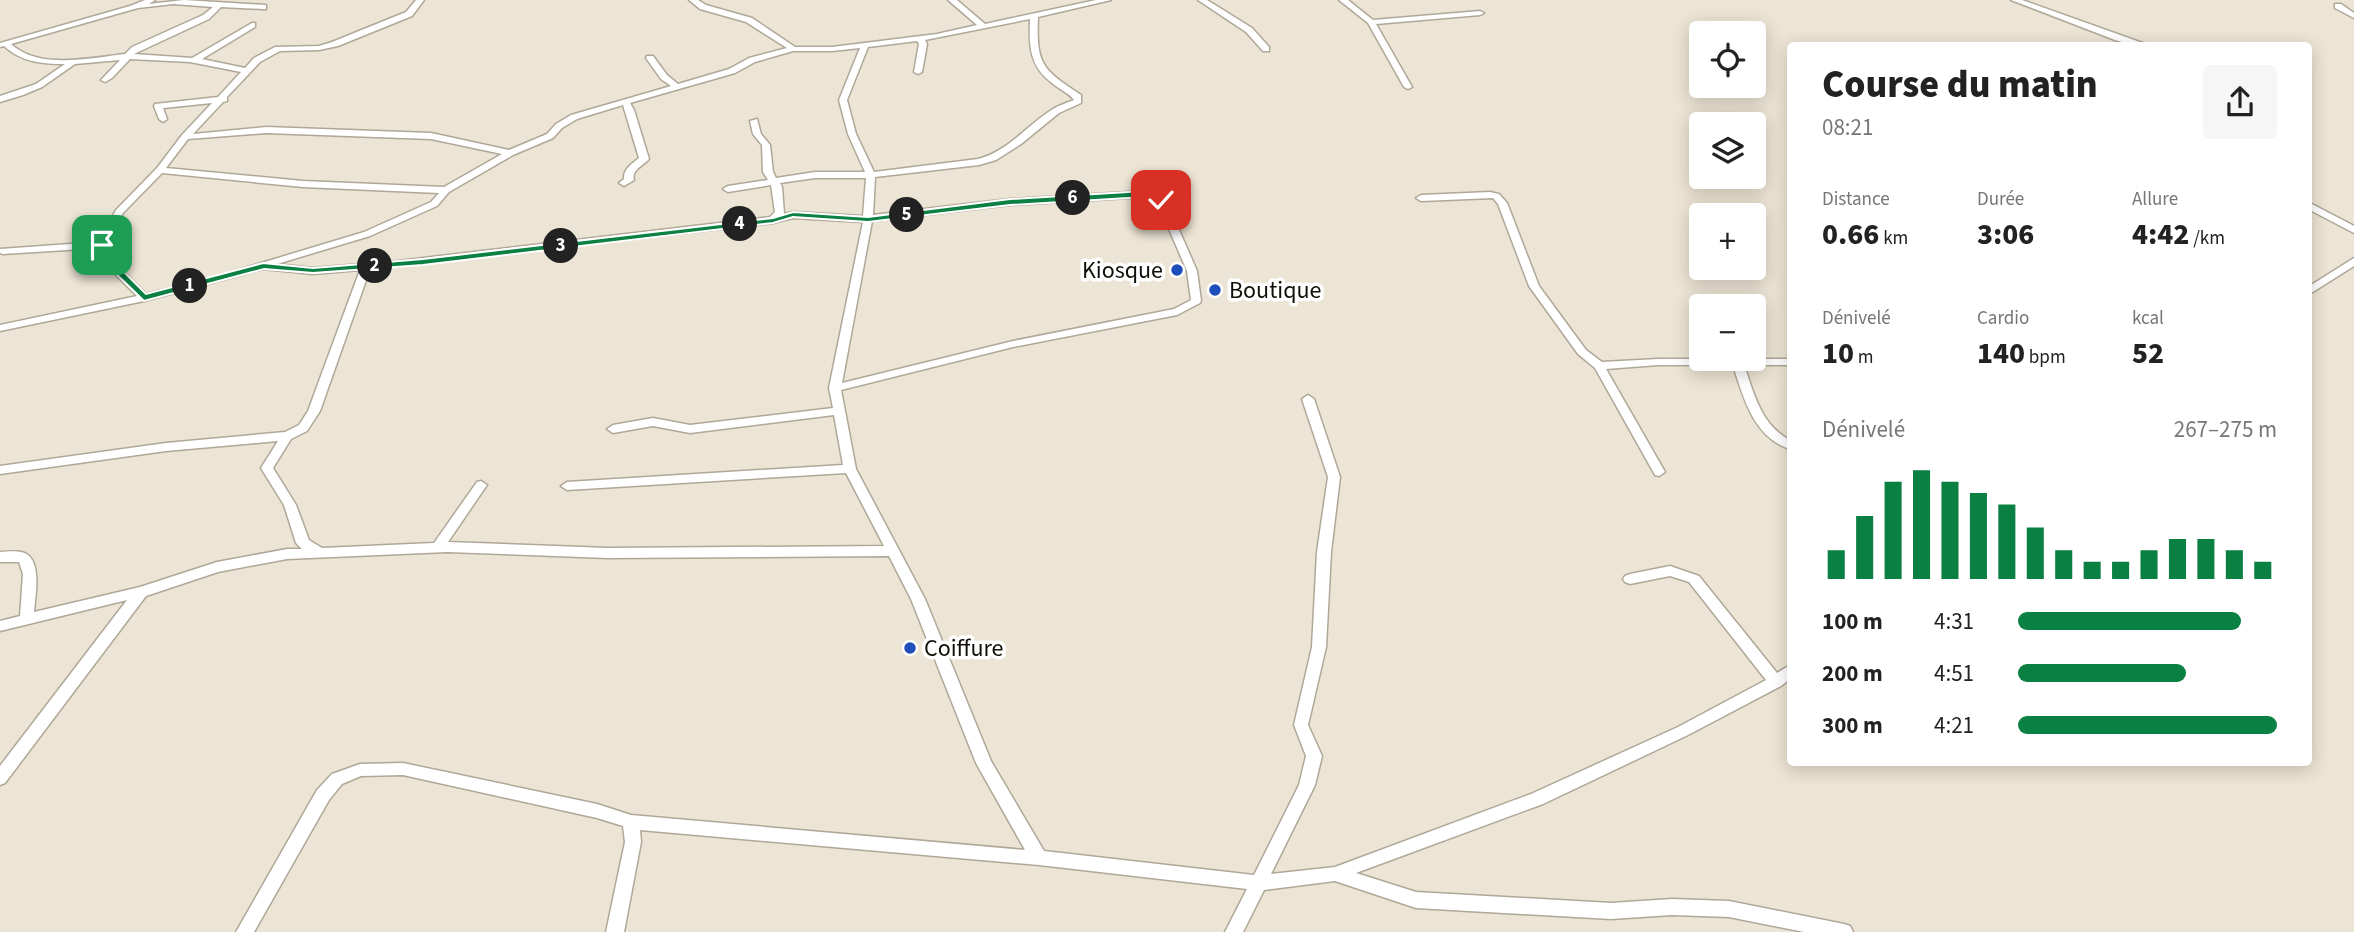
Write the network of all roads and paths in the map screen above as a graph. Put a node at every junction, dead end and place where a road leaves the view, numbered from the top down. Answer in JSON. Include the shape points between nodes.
{"nodes":[{"id":1,"x":151,"y":0,"type":"edge"},
{"id":2,"x":420,"y":0,"type":"edge"},
{"id":3,"x":693,"y":0,"type":"edge"},
{"id":4,"x":952,"y":0,"type":"edge"},
{"id":5,"x":1107,"y":0,"type":"edge"},
{"id":6,"x":1202,"y":0,"type":"edge"},
{"id":7,"x":1343,"y":0,"type":"edge"},
{"id":8,"x":2015,"y":0,"type":"edge"},
{"id":9,"x":180,"y":2,"type":"edge"},
{"id":10,"x":218,"y":6,"type":"junction"},
{"id":11,"x":2338,"y":6,"type":"dead end"},
{"id":12,"x":262,"y":7,"type":"dead end"},
{"id":13,"x":133,"y":8,"type":"junction"},
{"id":14,"x":1480,"y":13,"type":"dead end"},
{"id":15,"x":2354,"y":16,"type":"edge"},
{"id":16,"x":1034,"y":17,"type":"junction"},
{"id":17,"x":1371,"y":22,"type":"junction"},
{"id":18,"x":252,"y":25,"type":"dead end"},
{"id":19,"x":982,"y":25,"type":"junction"},
{"id":20,"x":920,"y":38,"type":"junction"},
{"id":21,"x":2132,"y":42,"type":"edge"},
{"id":22,"x":2,"y":44,"type":"edge"},
{"id":23,"x":865,"y":45,"type":"junction"},
{"id":24,"x":793,"y":48,"type":"junction"},
{"id":25,"x":1266,"y":49,"type":"dead end"},
{"id":26,"x":127,"y":57,"type":"junction"},
{"id":27,"x":650,"y":58,"type":"dead end"},
{"id":28,"x":72,"y":62,"type":"junction"},
{"id":29,"x":193,"y":62,"type":"junction"},
{"id":30,"x":247,"y":71,"type":"junction"},
{"id":31,"x":918,"y":72,"type":"dead end"},
{"id":32,"x":105,"y":80,"type":"dead end"},
{"id":33,"x":677,"y":87,"type":"junction"},
{"id":34,"x":1408,"y":87,"type":"dead end"},
{"id":35,"x":0,"y":99,"type":"edge"},
{"id":36,"x":224,"y":99,"type":"junction"},
{"id":37,"x":624,"y":101,"type":"junction"},
{"id":38,"x":163,"y":118,"type":"dead end"},
{"id":39,"x":754,"y":121,"type":"dead end"},
{"id":40,"x":185,"y":137,"type":"junction"},
{"id":41,"x":510,"y":153,"type":"junction"},
{"id":42,"x":160,"y":170,"type":"junction"},
{"id":43,"x":871,"y":175,"type":"junction"},
{"id":44,"x":771,"y":180,"type":"junction"},
{"id":45,"x":624,"y":183,"type":"dead end"},
{"id":46,"x":728,"y":189,"type":"dead end"},
{"id":47,"x":446,"y":190,"type":"junction"},
{"id":48,"x":1422,"y":198,"type":"dead end"},
{"id":49,"x":2312,"y":207,"type":"edge"},
{"id":50,"x":868,"y":219,"type":"junction"},
{"id":51,"x":773,"y":220,"type":"junction"},
{"id":52,"x":2354,"y":230,"type":"edge"},
{"id":53,"x":102,"y":245,"type":"junction"},
{"id":54,"x":3,"y":251,"type":"dead end"},
{"id":55,"x":2354,"y":261,"type":"edge"},
{"id":56,"x":263,"y":266,"type":"junction"},
{"id":57,"x":366,"y":267,"type":"junction"},
{"id":58,"x":2312,"y":289,"type":"edge"},
{"id":59,"x":144,"y":298,"type":"junction"},
{"id":60,"x":0,"y":328,"type":"edge"},
{"id":61,"x":1689,"y":362,"type":"edge"},
{"id":62,"x":1766,"y":362,"type":"edge"},
{"id":63,"x":1787,"y":362,"type":"edge"},
{"id":64,"x":1599,"y":366,"type":"junction"},
{"id":65,"x":1740,"y":371,"type":"edge"},
{"id":66,"x":835,"y":388,"type":"junction"},
{"id":67,"x":1308,"y":400,"type":"dead end"},
{"id":68,"x":839,"y":411,"type":"junction"},
{"id":69,"x":612,"y":429,"type":"dead end"},
{"id":70,"x":287,"y":436,"type":"junction"},
{"id":71,"x":1787,"y":443,"type":"edge"},
{"id":72,"x":850,"y":469,"type":"junction"},
{"id":73,"x":0,"y":470,"type":"edge"},
{"id":74,"x":1659,"y":472,"type":"dead end"},
{"id":75,"x":481,"y":485,"type":"dead end"},
{"id":76,"x":567,"y":486,"type":"dead end"},
{"id":77,"x":438,"y":547,"type":"junction"},
{"id":78,"x":894,"y":551,"type":"junction"},
{"id":79,"x":320,"y":552,"type":"junction"},
{"id":80,"x":0,"y":557,"type":"edge"},
{"id":81,"x":1630,"y":579,"type":"dead end"},
{"id":82,"x":141,"y":592,"type":"junction"},
{"id":83,"x":27,"y":621,"type":"junction"},
{"id":84,"x":0,"y":626,"type":"edge"},
{"id":85,"x":1787,"y":673,"type":"edge"},
{"id":86,"x":1776,"y":682,"type":"junction"},
{"id":87,"x":0,"y":778,"type":"edge"},
{"id":88,"x":631,"y":822,"type":"junction"},
{"id":89,"x":1039,"y":858,"type":"junction"},
{"id":90,"x":1335,"y":874,"type":"junction"},
{"id":91,"x":1256,"y":883,"type":"junction"},
{"id":92,"x":245,"y":932,"type":"edge"},
{"id":93,"x":615,"y":932,"type":"edge"},
{"id":94,"x":1234,"y":932,"type":"edge"},
{"id":95,"x":1844,"y":932,"type":"edge"}],
"edges":[{"from":1,"to":13,"type":"street"},
{"from":2,"to":30,"type":"street","via":[[408,15],[335,44],[278,49]]},
{"from":3,"to":24,"type":"street","via":[[749,20]]},
{"from":4,"to":19,"type":"street"},
{"from":5,"to":16,"type":"street"},
{"from":6,"to":25,"type":"street","via":[[1250,30]]},
{"from":7,"to":17,"type":"street"},
{"from":8,"to":21,"type":"street"},
{"from":9,"to":10,"type":"street"},
{"from":9,"to":13,"type":"street"},
{"from":10,"to":12,"type":"street"},
{"from":10,"to":26,"type":"street","via":[[206,17],[135,49]]},
{"from":11,"to":15,"type":"street"},
{"from":13,"to":22,"type":"street"},
{"from":14,"to":17,"type":"street"},
{"from":16,"to":19,"type":"street"},
{"from":16,"to":43,"type":"street","via":[[1036,63],[1045,76],[1078,101],[1056,111],[993,158]]},
{"from":17,"to":34,"type":"street"},
{"from":18,"to":29,"type":"street"},
{"from":19,"to":20,"type":"street"},
{"from":20,"to":23,"type":"street"},
{"from":20,"to":31,"type":"street"},
{"from":22,"to":28,"type":"street","via":[[28,57]]},
{"from":23,"to":24,"type":"street"},
{"from":23,"to":43,"type":"street","via":[[843,100]]},
{"from":24,"to":33,"type":"street"},
{"from":26,"to":28,"type":"street"},
{"from":26,"to":29,"type":"street"},
{"from":26,"to":32,"type":"street"},
{"from":27,"to":33,"type":"street"},
{"from":28,"to":35,"type":"street","via":[[29,91]]},
{"from":29,"to":30,"type":"street"},
{"from":30,"to":36,"type":"street"},
{"from":33,"to":37,"type":"street"},
{"from":36,"to":38,"type":"street","via":[[158,106]]},
{"from":36,"to":40,"type":"street"},
{"from":37,"to":41,"type":"street","via":[[574,117],[550,136]]},
{"from":37,"to":45,"type":"street","via":[[644,159],[631,169]]},
{"from":39,"to":44,"type":"street","via":[[766,145]]},
{"from":40,"to":41,"type":"street","via":[[266,130],[422,136]]},
{"from":40,"to":42,"type":"street"},
{"from":41,"to":47,"type":"street"},
{"from":42,"to":47,"type":"street","via":[[303,184]]},
{"from":42,"to":53,"type":"street","via":[[119,212]]},
{"from":43,"to":44,"type":"street","via":[[815,174]]},
{"from":43,"to":50,"type":"street"},
{"from":44,"to":46,"type":"street"},
{"from":44,"to":51,"type":"street","via":[[777,187],[780,213]]},
{"from":47,"to":56,"type":"street","via":[[434,204],[413,215]]},
{"from":48,"to":64,"type":"street","via":[[1496,196],[1534,286],[1582,352]]},
{"from":49,"to":52,"type":"street"},
{"from":50,"to":51,"type":"street","via":[[793,215]]},
{"from":50,"to":66,"type":"street"},
{"from":50,"to":66,"type":"street","via":[[1010,202],[1157,195],[1192,271],[1196,301],[1177,312],[1013,344]]},
{"from":51,"to":57,"type":"street"},
{"from":53,"to":54,"type":"street"},
{"from":53,"to":59,"type":"street","via":[[111,264]]},
{"from":55,"to":58,"type":"street"},
{"from":56,"to":57,"type":"street","via":[[313,271]]},
{"from":56,"to":59,"type":"street"},
{"from":57,"to":70,"type":"street","via":[[314,411],[303,428]]},
{"from":59,"to":60,"type":"street"},
{"from":61,"to":64,"type":"street"},
{"from":62,"to":63,"type":"street"},
{"from":64,"to":74,"type":"street"},
{"from":65,"to":71,"type":"street","via":[[1758,420]]},
{"from":66,"to":68,"type":"street"},
{"from":67,"to":91,"type":"street","via":[[1334,477],[1319,648],[1301,725],[1314,756],[1307,785]]},
{"from":68,"to":69,"type":"street","via":[[690,429],[653,422]]},
{"from":68,"to":72,"type":"street"},
{"from":70,"to":73,"type":"street"},
{"from":70,"to":79,"type":"street","via":[[267,468],[290,505],[303,543]]},
{"from":72,"to":76,"type":"street"},
{"from":72,"to":78,"type":"street"},
{"from":75,"to":77,"type":"street"},
{"from":77,"to":78,"type":"street","via":[[621,553]]},
{"from":77,"to":79,"type":"street"},
{"from":78,"to":89,"type":"street","via":[[984,764]]},
{"from":79,"to":82,"type":"street","via":[[252,559]]},
{"from":80,"to":83,"type":"street","via":[[24,559],[30,574]]},
{"from":81,"to":86,"type":"street","via":[[1670,571],[1694,579]]},
{"from":82,"to":83,"type":"street"},
{"from":82,"to":87,"type":"street"},
{"from":83,"to":84,"type":"street"},
{"from":85,"to":86,"type":"street"},
{"from":86,"to":90,"type":"street","via":[[1536,799]]},
{"from":88,"to":89,"type":"street"},
{"from":88,"to":92,"type":"street","via":[[404,769],[360,770],[337,779],[323,795]]},
{"from":88,"to":93,"type":"street","via":[[633,842]]},
{"from":89,"to":91,"type":"street"},
{"from":90,"to":91,"type":"street"},
{"from":90,"to":95,"type":"street","via":[[1416,900],[1611,911],[1729,909]]},
{"from":91,"to":94,"type":"street"}]}
